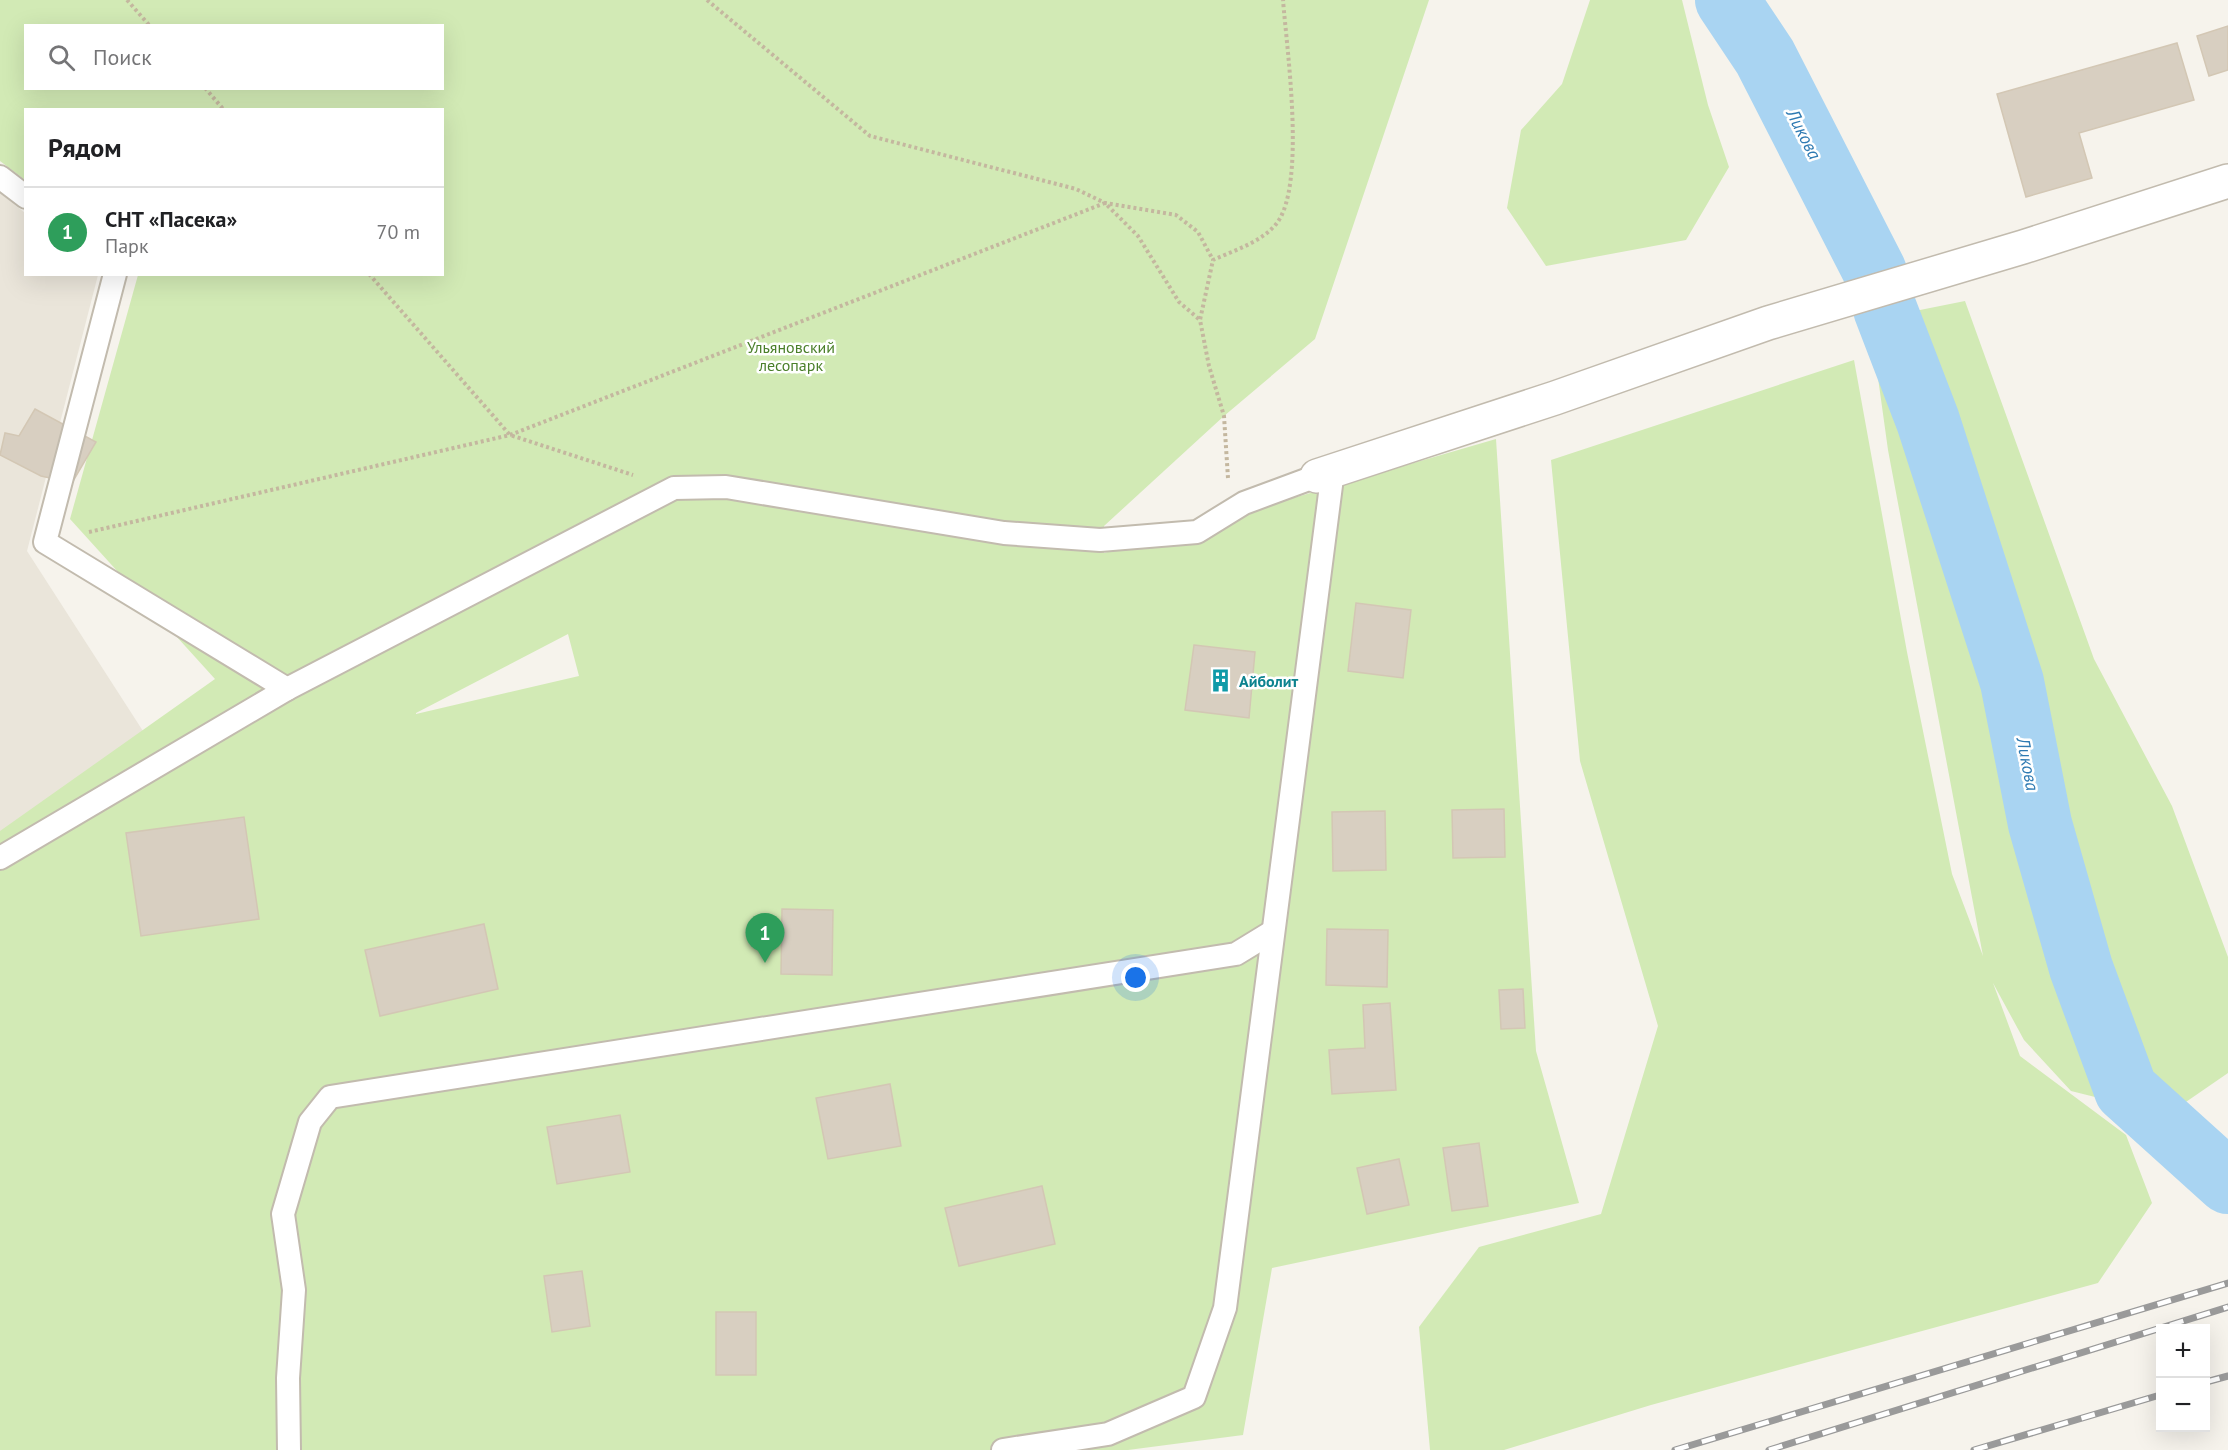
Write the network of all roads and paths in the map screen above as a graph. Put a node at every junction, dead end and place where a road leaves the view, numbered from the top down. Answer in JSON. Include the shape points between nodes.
{"nodes":[{"id":1,"x":128,"y":0,"type":"edge"},
{"id":2,"x":708,"y":0,"type":"edge"},
{"id":3,"x":1283,"y":0,"type":"edge"},
{"id":4,"x":148,"y":24,"type":"edge"},
{"id":5,"x":207,"y":90,"type":"edge"},
{"id":6,"x":222,"y":108,"type":"edge"},
{"id":7,"x":0,"y":177,"type":"edge"},
{"id":8,"x":2228,"y":181,"type":"edge"},
{"id":9,"x":24,"y":195,"type":"edge"},
{"id":10,"x":1105,"y":203,"type":"junction"},
{"id":11,"x":1213,"y":260,"type":"junction"},
{"id":12,"x":114,"y":276,"type":"edge"},
{"id":13,"x":371,"y":276,"type":"edge"},
{"id":14,"x":1200,"y":320,"type":"junction"},
{"id":15,"x":510,"y":435,"type":"junction"},
{"id":16,"x":1325,"y":473,"type":"junction"},
{"id":17,"x":674,"y":488,"type":"junction"},
{"id":18,"x":1244,"y":503,"type":"junction"},
{"id":19,"x":45,"y":542,"type":"junction"},
{"id":20,"x":287,"y":689,"type":"junction"},
{"id":21,"x":0,"y":858,"type":"edge"},
{"id":22,"x":1272,"y":932,"type":"junction"},
{"id":23,"x":289,"y":1450,"type":"edge"},
{"id":24,"x":1003,"y":1450,"type":"edge"}],
"edges":[{"from":1,"to":4,"type":"path"},
{"from":2,"to":10,"type":"path","via":[[870,136],[1076,189]]},
{"from":3,"to":11,"type":"path","via":[[1293,162],[1286,202],[1277,222],[1263,236]]},
{"from":5,"to":6,"type":"path"},
{"from":7,"to":9,"type":"lane"},
{"from":8,"to":16,"type":"street","via":[[1768,323]]},
{"from":10,"to":11,"type":"path","via":[[1176,215],[1198,232]]},
{"from":10,"to":14,"type":"path","via":[[1138,236],[1179,302]]},
{"from":10,"to":15,"type":"path"},
{"from":11,"to":14,"type":"path"},
{"from":12,"to":19,"type":"lane"},
{"from":13,"to":15,"type":"path"},
{"from":14,"to":18,"type":"path","via":[[1224,416],[1229,484]]},
{"from":15,"to":17,"type":"path"},
{"from":15,"to":19,"type":"path"},
{"from":16,"to":18,"type":"lane"},
{"from":16,"to":22,"type":"lane"},
{"from":17,"to":18,"type":"lane","via":[[726,487],[1004,533],[1100,540],[1197,532]]},
{"from":17,"to":20,"type":"lane"},
{"from":19,"to":20,"type":"lane"},
{"from":20,"to":21,"type":"lane"},
{"from":22,"to":23,"type":"lane","via":[[1236,954],[330,1097],[310,1122],[283,1214],[294,1290],[288,1378]]},
{"from":22,"to":24,"type":"lane","via":[[1225,1308],[1194,1397],[1108,1434]]}]}
